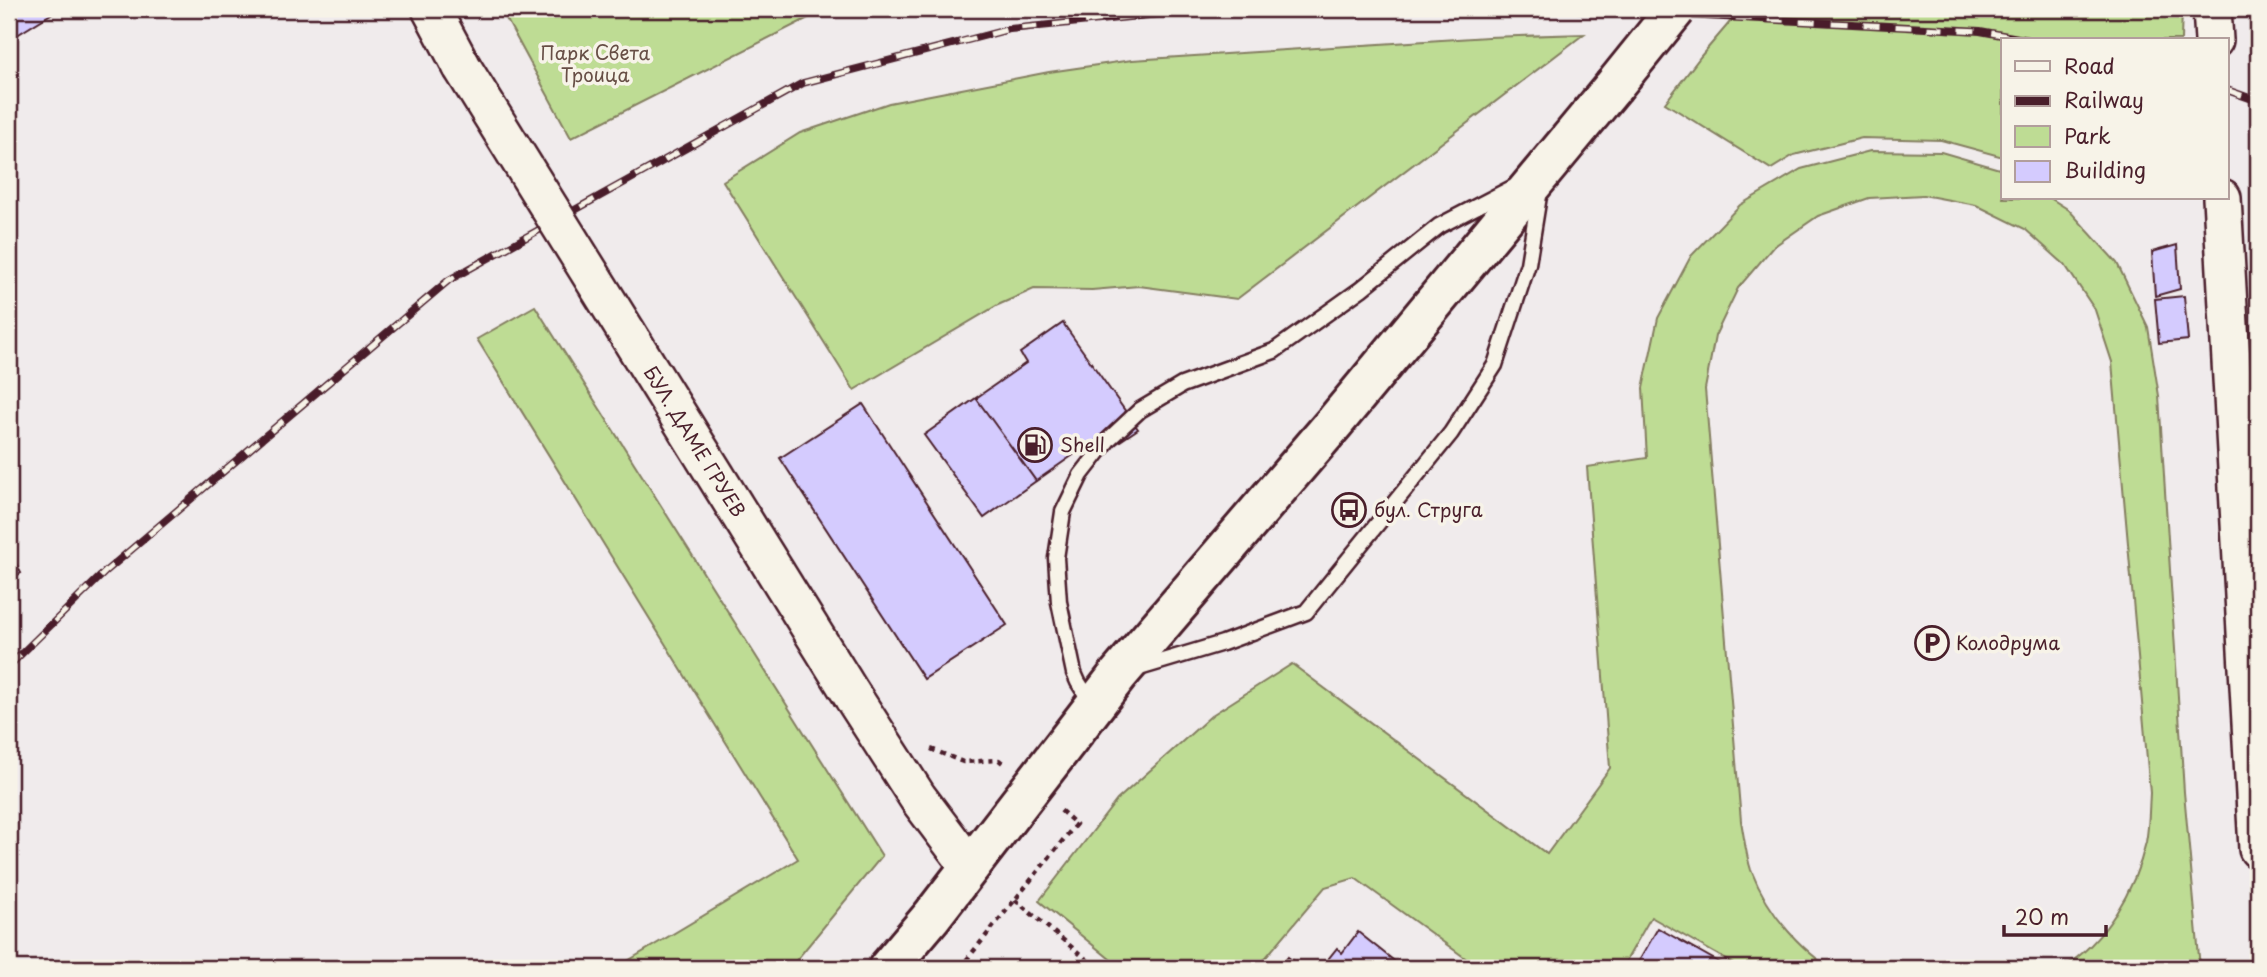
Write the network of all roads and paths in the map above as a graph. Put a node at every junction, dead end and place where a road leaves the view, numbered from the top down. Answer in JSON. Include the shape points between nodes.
{"nodes":[{"id":1,"x":431,"y":9,"type":"edge"},
{"id":2,"x":1676,"y":9,"type":"edge"},
{"id":3,"x":1543,"y":172,"type":"junction"},
{"id":4,"x":2222,"y":200,"type":"edge"},
{"id":5,"x":1118,"y":675,"type":"junction"},
{"id":6,"x":1094,"y":707,"type":"junction"},
{"id":7,"x":2254,"y":731,"type":"edge"},
{"id":8,"x":925,"y":740,"type":"dead end"},
{"id":9,"x":999,"y":760,"type":"dead end"},
{"id":10,"x":1076,"y":824,"type":"dead end"},
{"id":11,"x":2258,"y":849,"type":"edge"},
{"id":12,"x":970,"y":867,"type":"junction"},
{"id":13,"x":1015,"y":900,"type":"junction"},
{"id":14,"x":888,"y":968,"type":"edge"},
{"id":15,"x":960,"y":968,"type":"edge"},
{"id":16,"x":1097,"y":968,"type":"edge"}],
"edges":[{"from":1,"to":12,"type":"main road","name":"БУЛ. ДАМЕ ГРУЕВ","bridge":true,"via":[[853,696],[918,798]]},
{"from":2,"to":3,"type":"main road","bridge":true},
{"from":3,"to":5,"type":"main road"},
{"from":3,"to":5,"type":"lane","via":[[1528,264],[1495,365],[1451,433],[1306,612]]},
{"from":3,"to":6,"type":"lane","via":[[1439,226],[1274,351],[1182,385],[1140,410],[1109,439],[1081,475],[1063,512],[1056,558],[1059,602],[1074,673]]},
{"from":4,"to":7,"type":"main road"},
{"from":5,"to":6,"type":"main road"},
{"from":6,"to":12,"type":"main road"},
{"from":7,"to":11,"type":"main road"},
{"from":8,"to":9,"type":"path","via":[[932,751],[963,762]]},
{"from":10,"to":13,"type":"path"},
{"from":12,"to":14,"type":"main road"},
{"from":13,"to":15,"type":"path"},
{"from":13,"to":16,"type":"path"}]}
